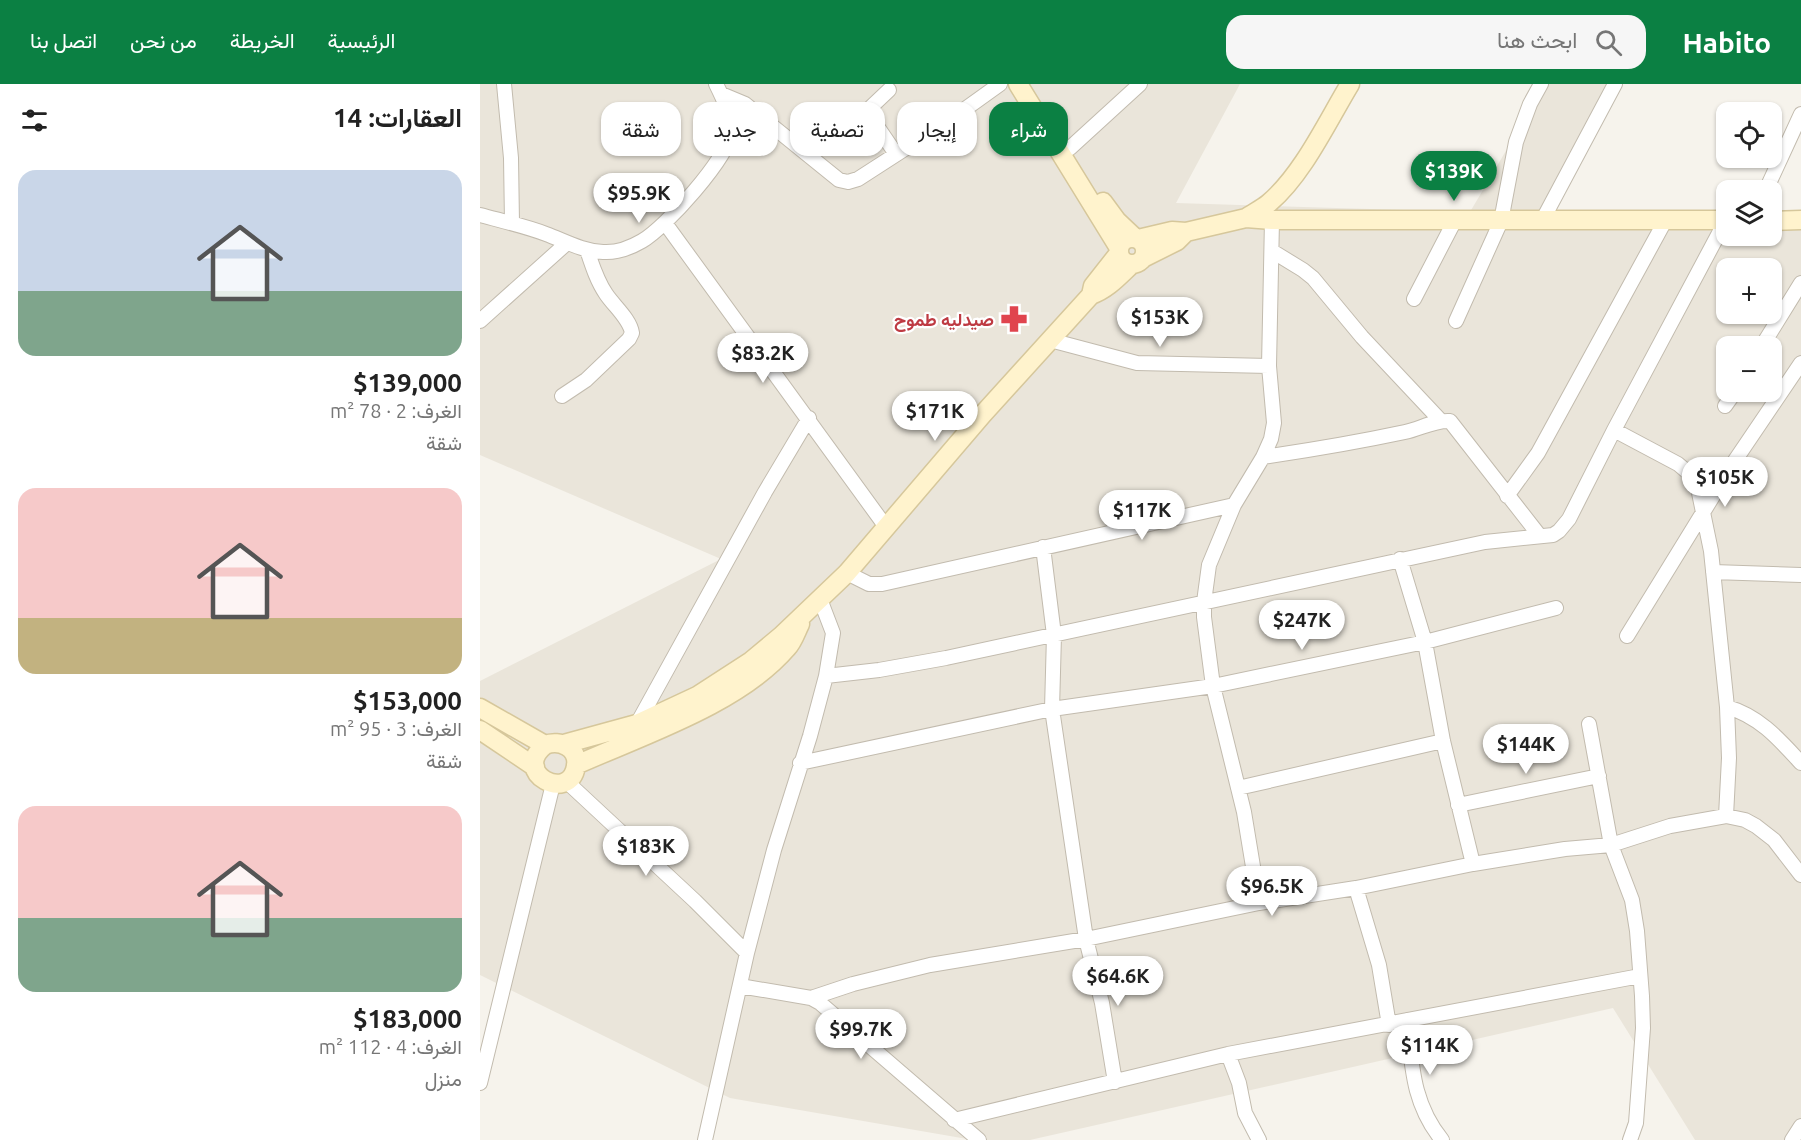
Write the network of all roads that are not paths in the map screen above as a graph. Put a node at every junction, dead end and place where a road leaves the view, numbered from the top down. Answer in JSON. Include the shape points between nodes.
{"nodes":[{"id":1,"x":504,"y":84,"type":"edge"},
{"id":2,"x":1000,"y":84,"type":"edge"},
{"id":3,"x":1018,"y":84,"type":"edge"},
{"id":4,"x":1030,"y":84,"type":"edge"},
{"id":5,"x":1140,"y":84,"type":"edge"},
{"id":6,"x":1350,"y":84,"type":"edge"},
{"id":7,"x":1541,"y":84,"type":"edge"},
{"id":8,"x":1615,"y":84,"type":"edge"},
{"id":9,"x":719,"y":89,"type":"edge"},
{"id":10,"x":889,"y":90,"type":"dead end"},
{"id":11,"x":1801,"y":114,"type":"edge"},
{"id":12,"x":1070,"y":148,"type":"junction"},
{"id":13,"x":896,"y":154,"type":"junction"},
{"id":14,"x":1771,"y":180,"type":"edge"},
{"id":15,"x":480,"y":215,"type":"edge"},
{"id":16,"x":1246,"y":218,"type":"junction"},
{"id":17,"x":1272,"y":220,"type":"junction"},
{"id":18,"x":1455,"y":220,"type":"junction"},
{"id":19,"x":1665,"y":220,"type":"junction"},
{"id":20,"x":1716,"y":220,"type":"edge"},
{"id":21,"x":1801,"y":220,"type":"edge"},
{"id":22,"x":1501,"y":221,"type":"junction"},
{"id":23,"x":1542,"y":221,"type":"junction"},
{"id":24,"x":1782,"y":221,"type":"edge"},
{"id":25,"x":512,"y":223,"type":"junction"},
{"id":26,"x":665,"y":223,"type":"junction"},
{"id":27,"x":1186,"y":232,"type":"junction"},
{"id":28,"x":1137,"y":238,"type":"junction"},
{"id":29,"x":1716,"y":239,"type":"edge"},
{"id":30,"x":567,"y":243,"type":"junction"},
{"id":31,"x":587,"y":250,"type":"junction"},
{"id":32,"x":1272,"y":251,"type":"junction"},
{"id":33,"x":1128,"y":256,"type":"junction"},
{"id":34,"x":1801,"y":283,"type":"edge"},
{"id":35,"x":1414,"y":299,"type":"dead end"},
{"id":36,"x":480,"y":321,"type":"edge"},
{"id":37,"x":1456,"y":321,"type":"dead end"},
{"id":38,"x":1768,"y":336,"type":"edge"},
{"id":39,"x":1050,"y":340,"type":"junction"},
{"id":40,"x":1801,"y":363,"type":"edge"},
{"id":41,"x":1269,"y":366,"type":"junction"},
{"id":42,"x":562,"y":396,"type":"dead end"},
{"id":43,"x":1728,"y":402,"type":"edge"},
{"id":44,"x":1725,"y":406,"type":"dead end"},
{"id":45,"x":808,"y":418,"type":"junction"},
{"id":46,"x":1441,"y":420,"type":"junction"},
{"id":47,"x":1614,"y":429,"type":"junction"},
{"id":48,"x":1263,"y":457,"type":"junction"},
{"id":49,"x":1508,"y":496,"type":"junction"},
{"id":50,"x":1234,"y":505,"type":"junction"},
{"id":51,"x":1704,"y":512,"type":"junction"},
{"id":52,"x":886,"y":527,"type":"junction"},
{"id":53,"x":1539,"y":535,"type":"junction"},
{"id":54,"x":1043,"y":547,"type":"junction"},
{"id":55,"x":1400,"y":559,"type":"junction"},
{"id":56,"x":1713,"y":572,"type":"junction"},
{"id":57,"x":847,"y":573,"type":"junction"},
{"id":58,"x":1801,"y":575,"type":"edge"},
{"id":59,"x":820,"y":599,"type":"junction"},
{"id":60,"x":1204,"y":602,"type":"junction"},
{"id":61,"x":1556,"y":609,"type":"dead end"},
{"id":62,"x":805,"y":615,"type":"junction"},
{"id":63,"x":1054,"y":635,"type":"junction"},
{"id":64,"x":1627,"y":636,"type":"dead end"},
{"id":65,"x":1425,"y":642,"type":"junction"},
{"id":66,"x":826,"y":676,"type":"junction"},
{"id":67,"x":1213,"y":686,"type":"junction"},
{"id":68,"x":1727,"y":707,"type":"junction"},
{"id":69,"x":480,"y":708,"type":"edge"},
{"id":70,"x":1052,"y":710,"type":"junction"},
{"id":71,"x":637,"y":724,"type":"junction"},
{"id":72,"x":1589,"y":724,"type":"dead end"},
{"id":73,"x":480,"y":730,"type":"edge"},
{"id":74,"x":1443,"y":741,"type":"junction"},
{"id":75,"x":564,"y":744,"type":"junction"},
{"id":76,"x":545,"y":745,"type":"junction"},
{"id":77,"x":800,"y":763,"type":"junction"},
{"id":78,"x":1801,"y":763,"type":"edge"},
{"id":79,"x":576,"y":765,"type":"junction"},
{"id":80,"x":535,"y":767,"type":"junction"},
{"id":81,"x":1599,"y":776,"type":"junction"},
{"id":82,"x":559,"y":782,"type":"junction"},
{"id":83,"x":1238,"y":788,"type":"junction"},
{"id":84,"x":1458,"y":805,"type":"junction"},
{"id":85,"x":1726,"y":816,"type":"junction"},
{"id":86,"x":1611,"y":845,"type":"junction"},
{"id":87,"x":1473,"y":864,"type":"junction"},
{"id":88,"x":1801,"y":874,"type":"edge"},
{"id":89,"x":1356,"y":888,"type":"junction"},
{"id":90,"x":1259,"y":903,"type":"junction"},
{"id":91,"x":1086,"y":939,"type":"junction"},
{"id":92,"x":747,"y":953,"type":"junction"},
{"id":93,"x":1640,"y":976,"type":"junction"},
{"id":94,"x":740,"y":986,"type":"junction"},
{"id":95,"x":811,"y":998,"type":"junction"},
{"id":96,"x":1407,"y":1020,"type":"junction"},
{"id":97,"x":1389,"y":1024,"type":"junction"},
{"id":98,"x":1228,"y":1054,"type":"junction"},
{"id":99,"x":1115,"y":1082,"type":"junction"},
{"id":100,"x":480,"y":1083,"type":"edge"},
{"id":101,"x":954,"y":1120,"type":"junction"},
{"id":102,"x":1801,"y":1126,"type":"edge"},
{"id":103,"x":705,"y":1140,"type":"edge"},
{"id":104,"x":979,"y":1140,"type":"edge"},
{"id":105,"x":1259,"y":1140,"type":"edge"},
{"id":106,"x":1442,"y":1140,"type":"edge"},
{"id":107,"x":1630,"y":1140,"type":"edge"},
{"id":108,"x":1792,"y":1140,"type":"edge"}],
"edges":[{"from":1,"to":25,"type":"street"},
{"from":2,"to":13,"type":"street"},
{"from":3,"to":33,"type":"street"},
{"from":4,"to":12,"type":"street"},
{"from":5,"to":12,"type":"street"},
{"from":6,"to":16,"type":"street","via":[[1288,183],[1269,203]]},
{"from":7,"to":22,"type":"street","via":[[1516,142]]},
{"from":8,"to":23,"type":"street"},
{"from":9,"to":13,"type":"street","via":[[745,104],[844,182],[858,179]]},
{"from":9,"to":26,"type":"street","via":[[730,124],[727,146]]},
{"from":10,"to":13,"type":"street","via":[[868,113]]},
{"from":11,"to":14,"type":"street"},
{"from":12,"to":28,"type":"street","via":[[1105,205]]},
{"from":15,"to":25,"type":"street"},
{"from":16,"to":17,"type":"street"},
{"from":16,"to":27,"type":"street"},
{"from":17,"to":18,"type":"street"},
{"from":17,"to":32,"type":"street"},
{"from":18,"to":22,"type":"street"},
{"from":18,"to":35,"type":"street"},
{"from":19,"to":20,"type":"street"},
{"from":19,"to":23,"type":"street"},
{"from":19,"to":49,"type":"street","via":[[1538,453]]},
{"from":21,"to":24,"type":"street"},
{"from":22,"to":23,"type":"street"},
{"from":22,"to":37,"type":"street"},
{"from":25,"to":30,"type":"street"},
{"from":26,"to":31,"type":"street","via":[[645,240],[618,252]]},
{"from":26,"to":45,"type":"street"},
{"from":27,"to":28,"type":"street"},
{"from":27,"to":33,"type":"street","via":[[1177,241]]},
{"from":28,"to":33,"type":"street","via":[[1123,241]]},
{"from":29,"to":47,"type":"street"},
{"from":30,"to":31,"type":"street"},
{"from":30,"to":36,"type":"street"},
{"from":31,"to":42,"type":"street","via":[[597,278],[632,333],[586,380]]},
{"from":32,"to":41,"type":"street"},
{"from":32,"to":46,"type":"street","via":[[1312,278]]},
{"from":33,"to":39,"type":"street","via":[[1093,286],[1091,295]]},
{"from":34,"to":38,"type":"street"},
{"from":39,"to":41,"type":"street","via":[[1137,363]]},
{"from":39,"to":52,"type":"street"},
{"from":40,"to":51,"type":"street"},
{"from":41,"to":48,"type":"street","via":[[1274,423]]},
{"from":43,"to":44,"type":"street"},
{"from":45,"to":52,"type":"street"},
{"from":45,"to":71,"type":"street"},
{"from":46,"to":48,"type":"street","via":[[1407,432]]},
{"from":46,"to":49,"type":"street","via":[[1450,421]]},
{"from":47,"to":51,"type":"street","via":[[1688,472],[1694,478]]},
{"from":47,"to":53,"type":"street","via":[[1569,519],[1552,535]]},
{"from":48,"to":50,"type":"street"},
{"from":49,"to":53,"type":"street"},
{"from":50,"to":54,"type":"street"},
{"from":50,"to":60,"type":"street","via":[[1209,565]]},
{"from":51,"to":56,"type":"street"},
{"from":51,"to":64,"type":"street"},
{"from":52,"to":57,"type":"street"},
{"from":53,"to":55,"type":"street"},
{"from":54,"to":57,"type":"street","via":[[882,584],[869,584]]},
{"from":54,"to":63,"type":"street"},
{"from":55,"to":60,"type":"street"},
{"from":55,"to":65,"type":"street"},
{"from":56,"to":58,"type":"street"},
{"from":56,"to":68,"type":"street"},
{"from":57,"to":59,"type":"street"},
{"from":59,"to":62,"type":"street"},
{"from":59,"to":66,"type":"street","via":[[833,633]]},
{"from":60,"to":63,"type":"street"},
{"from":60,"to":67,"type":"street"},
{"from":61,"to":65,"type":"street"},
{"from":62,"to":71,"type":"street","via":[[722,680]]},
{"from":62,"to":79,"type":"street","via":[[789,647],[749,681],[698,711]]},
{"from":63,"to":66,"type":"street","via":[[879,670]]},
{"from":63,"to":70,"type":"street"},
{"from":65,"to":67,"type":"street"},
{"from":65,"to":74,"type":"street"},
{"from":66,"to":77,"type":"street"},
{"from":67,"to":70,"type":"street"},
{"from":67,"to":83,"type":"street"},
{"from":68,"to":78,"type":"street","via":[[1764,726]]},
{"from":68,"to":85,"type":"street"},
{"from":69,"to":76,"type":"street"},
{"from":70,"to":77,"type":"street"},
{"from":70,"to":91,"type":"street"},
{"from":71,"to":75,"type":"street"},
{"from":72,"to":81,"type":"street"},
{"from":73,"to":80,"type":"street"},
{"from":74,"to":83,"type":"street"},
{"from":74,"to":84,"type":"street"},
{"from":75,"to":76,"type":"street"},
{"from":75,"to":79,"type":"street","via":[[574,753]]},
{"from":76,"to":80,"type":"street","via":[[536,754]]},
{"from":77,"to":92,"type":"street"},
{"from":79,"to":82,"type":"street","via":[[571,777]]},
{"from":80,"to":82,"type":"street","via":[[541,778]]},
{"from":81,"to":84,"type":"street"},
{"from":81,"to":86,"type":"street"},
{"from":82,"to":92,"type":"street","via":[[695,901]]},
{"from":82,"to":100,"type":"street"},
{"from":83,"to":90,"type":"street"},
{"from":84,"to":87,"type":"street"},
{"from":85,"to":86,"type":"street","via":[[1670,826]]},
{"from":85,"to":88,"type":"street","via":[[1756,826]]},
{"from":86,"to":87,"type":"street"},
{"from":86,"to":93,"type":"street","via":[[1632,900]]},
{"from":87,"to":89,"type":"street"},
{"from":89,"to":90,"type":"street"},
{"from":89,"to":97,"type":"street","via":[[1379,965]]},
{"from":90,"to":91,"type":"street"},
{"from":91,"to":95,"type":"street","via":[[930,965]]},
{"from":91,"to":99,"type":"street"},
{"from":92,"to":94,"type":"street"},
{"from":93,"to":96,"type":"street"},
{"from":93,"to":107,"type":"street","via":[[1643,1028],[1636,1122]]},
{"from":94,"to":95,"type":"street"},
{"from":94,"to":103,"type":"street"},
{"from":95,"to":101,"type":"street","via":[[830,1009]]},
{"from":96,"to":97,"type":"street"},
{"from":96,"to":106,"type":"street","via":[[1417,1096]]},
{"from":97,"to":98,"type":"street"},
{"from":98,"to":99,"type":"street"},
{"from":98,"to":105,"type":"street","via":[[1245,1113]]},
{"from":99,"to":101,"type":"street"},
{"from":101,"to":104,"type":"street"},
{"from":102,"to":108,"type":"street"}]}
